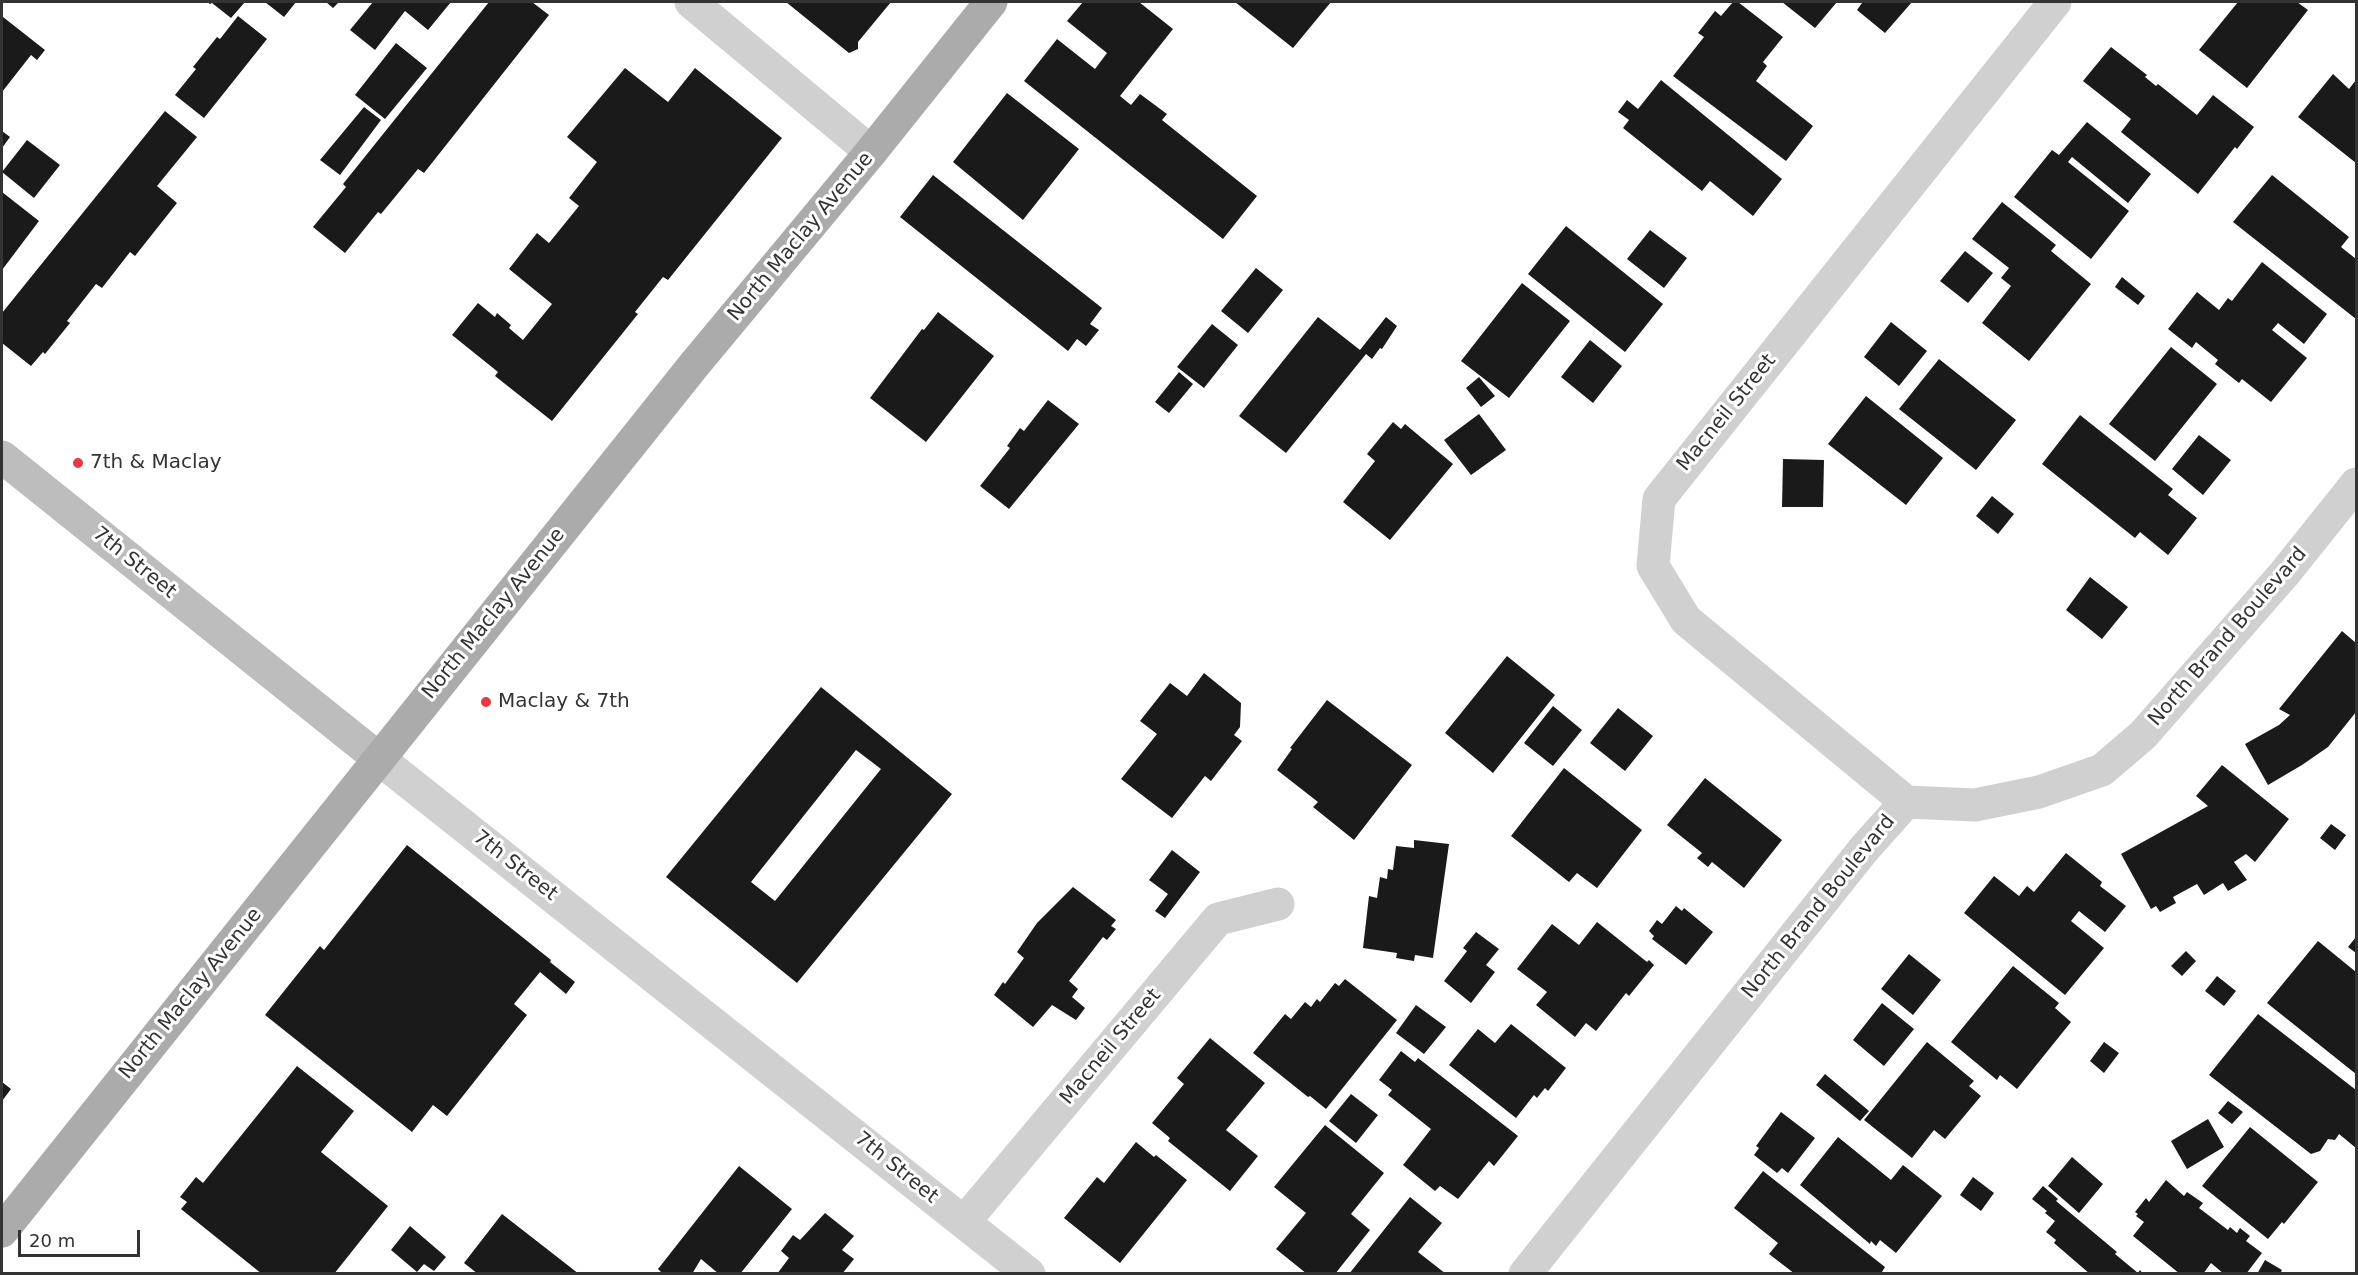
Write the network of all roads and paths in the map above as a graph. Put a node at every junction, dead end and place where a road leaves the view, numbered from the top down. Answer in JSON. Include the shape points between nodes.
{"nodes":[{"id":1,"x":691,"y":2,"type":"edge"},
{"id":2,"x":991,"y":2,"type":"edge"},
{"id":3,"x":2055,"y":2,"type":"edge"},
{"id":4,"x":872,"y":152,"type":"junction"},
{"id":5,"x":2,"y":457,"type":"edge"},
{"id":6,"x":2356,"y":484,"type":"edge"},
{"id":7,"x":378,"y":758,"type":"junction"},
{"id":8,"x":1906,"y":802,"type":"junction"},
{"id":9,"x":1278,"y":904,"type":"dead end"},
{"id":10,"x":964,"y":1222,"type":"junction"},
{"id":11,"x":2,"y":1231,"type":"edge"},
{"id":12,"x":1029,"y":1274,"type":"edge"},
{"id":13,"x":1525,"y":1274,"type":"edge"}],
"edges":[{"from":1,"to":4,"type":"street"},
{"from":2,"to":4,"type":"main road","name":"North Maclay Avenue"},
{"from":3,"to":8,"type":"street","name":"Macneil Street","via":[[1659,499],[1653,566],[1686,620]]},
{"from":4,"to":7,"type":"main road","name":"North Maclay Avenue","via":[[694,365]]},
{"from":5,"to":7,"type":"street","name":"7th Street"},
{"from":6,"to":8,"type":"street","name":"North Brand Boulevard","via":[[2284,574],[2143,735],[2102,771],[2039,792],[1975,805]]},
{"from":7,"to":10,"type":"street","name":"7th Street"},
{"from":7,"to":11,"type":"main road","name":"North Maclay Avenue"},
{"from":8,"to":13,"type":"street","name":"North Brand Boulevard","via":[[1864,849]]},
{"from":9,"to":10,"type":"street","name":"Macneil Street","via":[[1218,920]]},
{"from":10,"to":12,"type":"street","name":"7th Street"}]}
